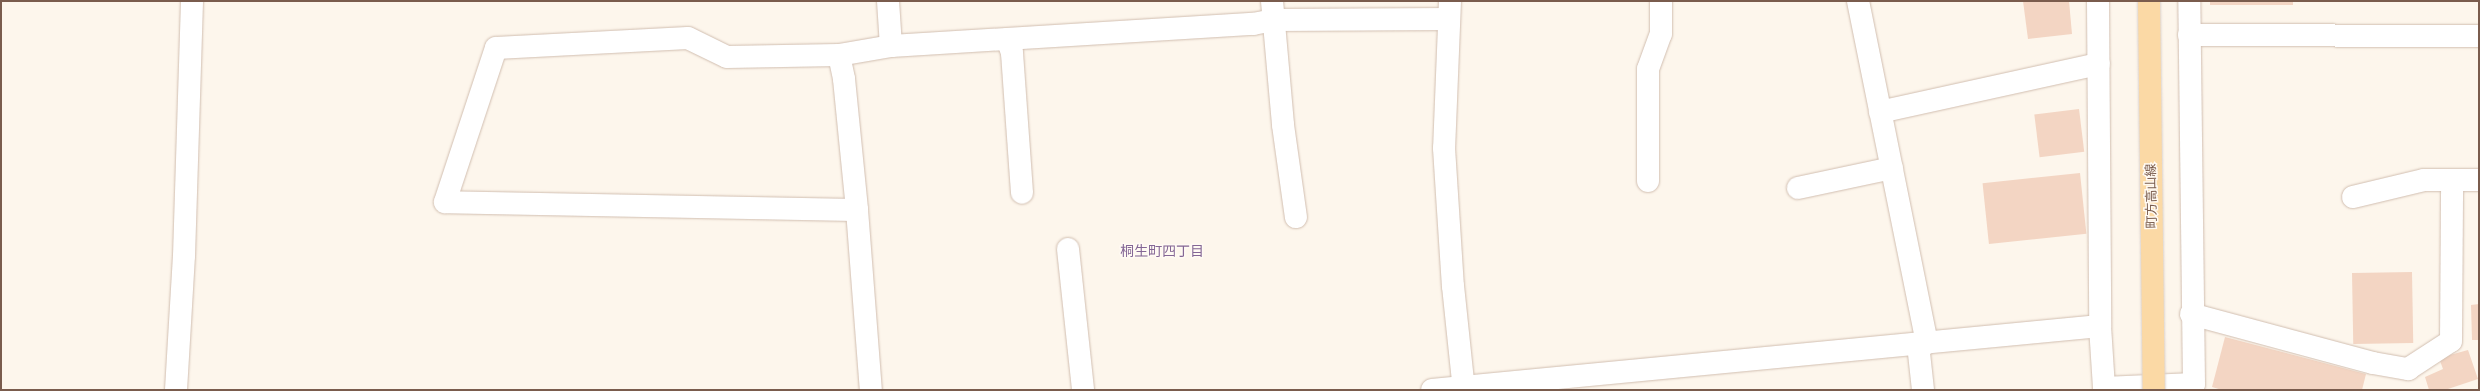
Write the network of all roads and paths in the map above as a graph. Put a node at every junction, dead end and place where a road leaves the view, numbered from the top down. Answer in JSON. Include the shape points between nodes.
{"nodes":[{"id":1,"x":192,"y":1,"type":"edge"},
{"id":2,"x":888,"y":1,"type":"edge"},
{"id":3,"x":1662,"y":1,"type":"edge"},
{"id":4,"x":1858,"y":1,"type":"edge"},
{"id":5,"x":2098,"y":1,"type":"edge"},
{"id":6,"x":2150,"y":1,"type":"edge"},
{"id":7,"x":2189,"y":1,"type":"edge"},
{"id":8,"x":1273,"y":10,"type":"edge"},
{"id":9,"x":1449,"y":10,"type":"edge"},
{"id":10,"x":2189,"y":35,"type":"junction"},
{"id":11,"x":2479,"y":36,"type":"edge"},
{"id":12,"x":1008,"y":39,"type":"junction"},
{"id":13,"x":892,"y":46,"type":"junction"},
{"id":14,"x":839,"y":55,"type":"junction"},
{"id":15,"x":2098,"y":64,"type":"junction"},
{"id":16,"x":1880,"y":112,"type":"junction"},
{"id":17,"x":1892,"y":168,"type":"junction"},
{"id":18,"x":2452,"y":180,"type":"junction"},
{"id":19,"x":2479,"y":180,"type":"edge"},
{"id":20,"x":1648,"y":181,"type":"dead end"},
{"id":21,"x":1798,"y":188,"type":"dead end"},
{"id":22,"x":1022,"y":193,"type":"dead end"},
{"id":23,"x":2353,"y":197,"type":"dead end"},
{"id":24,"x":857,"y":210,"type":"junction"},
{"id":25,"x":1296,"y":217,"type":"dead end"},
{"id":26,"x":1068,"y":249,"type":"dead end"},
{"id":27,"x":2191,"y":314,"type":"junction"},
{"id":28,"x":2100,"y":326,"type":"junction"},
{"id":29,"x":1923,"y":343,"type":"junction"},
{"id":30,"x":1464,"y":388,"type":"edge"},
{"id":31,"x":176,"y":390,"type":"edge"},
{"id":32,"x":871,"y":390,"type":"edge"},
{"id":33,"x":1083,"y":390,"type":"edge"},
{"id":34,"x":1432,"y":390,"type":"edge"},
{"id":35,"x":1923,"y":390,"type":"edge"},
{"id":36,"x":2154,"y":390,"type":"edge"}],
"edges":[{"from":1,"to":31,"type":"street","via":[[184,256]]},
{"from":2,"to":13,"type":"street"},
{"from":3,"to":20,"type":"street","via":[[1661,34],[1648,69]]},
{"from":4,"to":16,"type":"street"},
{"from":5,"to":15,"type":"street"},
{"from":6,"to":36,"type":"main road","name":"町方高山線","bridge":true},
{"from":7,"to":10,"type":"street"},
{"from":8,"to":9,"type":"street"},
{"from":8,"to":12,"type":"street","via":[[1253,24]]},
{"from":8,"to":25,"type":"street","via":[[1283,125]]},
{"from":9,"to":30,"type":"street","via":[[1444,148],[1453,286]]},
{"from":10,"to":11,"type":"street"},
{"from":10,"to":27,"type":"street"},
{"from":12,"to":13,"type":"street"},
{"from":12,"to":22,"type":"street","via":[[1012,53]]},
{"from":13,"to":14,"type":"street"},
{"from":14,"to":24,"type":"street","via":[[844,79]]},
{"from":14,"to":24,"type":"street","via":[[727,57],[688,38],[496,48],[445,202]]},
{"from":15,"to":16,"type":"street"},
{"from":15,"to":28,"type":"street"},
{"from":16,"to":17,"type":"street"},
{"from":17,"to":21,"type":"street"},
{"from":17,"to":29,"type":"street"},
{"from":18,"to":19,"type":"street"},
{"from":18,"to":23,"type":"street","via":[[2424,180]]},
{"from":18,"to":27,"type":"street","via":[[2451,341],[2408,370],[2372,364]]},
{"from":24,"to":32,"type":"street"},
{"from":26,"to":33,"type":"street"},
{"from":27,"to":28,"type":"street","via":[[2194,384],[2104,388]]},
{"from":28,"to":29,"type":"street"},
{"from":29,"to":30,"type":"street"},
{"from":29,"to":35,"type":"street"},
{"from":30,"to":34,"type":"street"}]}
